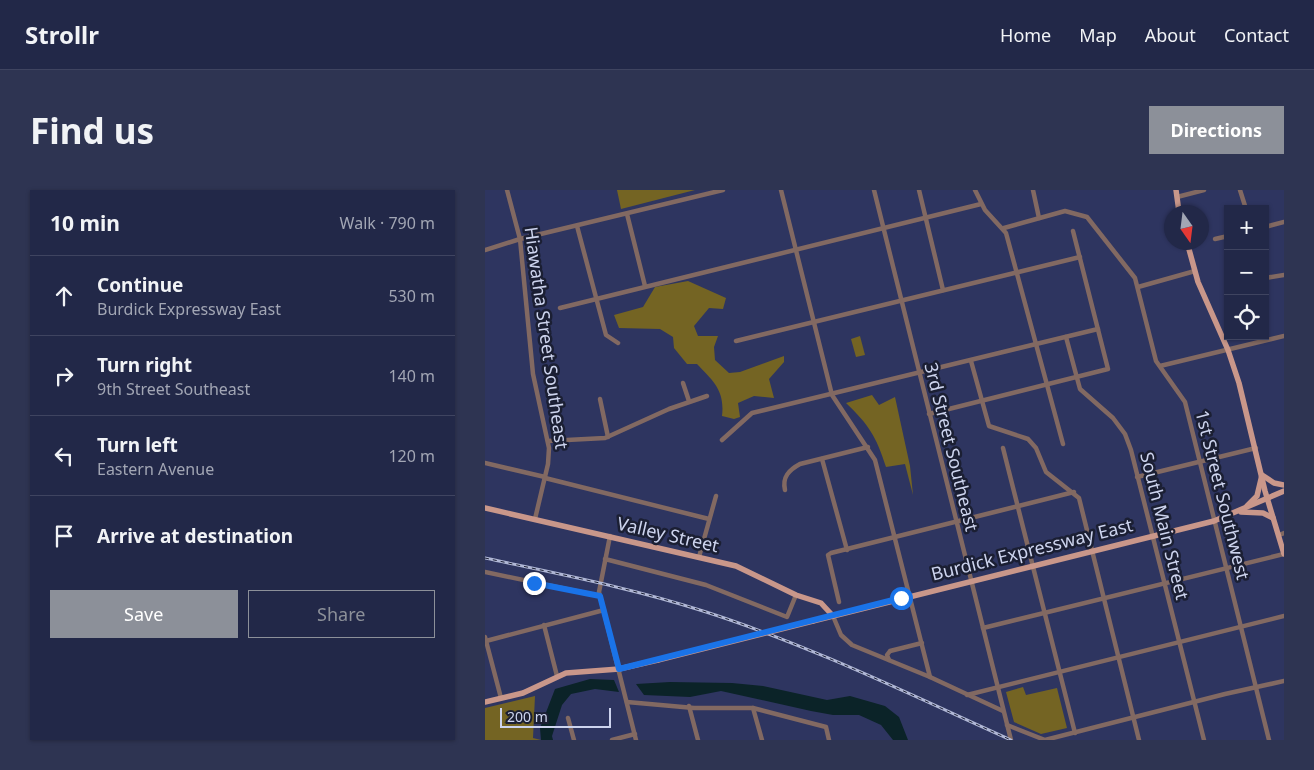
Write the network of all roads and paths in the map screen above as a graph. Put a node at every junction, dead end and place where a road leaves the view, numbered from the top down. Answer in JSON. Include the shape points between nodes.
{"nodes":[{"id":1,"x":507,"y":190,"type":"edge"},
{"id":2,"x":723,"y":190,"type":"edge"},
{"id":3,"x":781,"y":190,"type":"edge"},
{"id":4,"x":874,"y":190,"type":"edge"},
{"id":5,"x":919,"y":190,"type":"edge"},
{"id":6,"x":975,"y":190,"type":"edge"},
{"id":7,"x":1033,"y":190,"type":"edge"},
{"id":8,"x":1204,"y":190,"type":"edge"},
{"id":9,"x":1240,"y":190,"type":"edge"},
{"id":10,"x":1176,"y":193,"type":"edge"},
{"id":11,"x":981,"y":204,"type":"junction"},
{"id":12,"x":1244,"y":205,"type":"edge"},
{"id":13,"x":627,"y":214,"type":"junction"},
{"id":14,"x":926,"y":217,"type":"junction"},
{"id":15,"x":1039,"y":218,"type":"junction"},
{"id":16,"x":1284,"y":222,"type":"edge"},
{"id":17,"x":577,"y":226,"type":"junction"},
{"id":18,"x":1269,"y":226,"type":"edge"},
{"id":19,"x":883,"y":228,"type":"junction"},
{"id":20,"x":1003,"y":228,"type":"junction"},
{"id":21,"x":1073,"y":231,"type":"dead end"},
{"id":22,"x":1224,"y":237,"type":"edge"},
{"id":23,"x":520,"y":239,"type":"junction"},
{"id":24,"x":1215,"y":239,"type":"dead end"},
{"id":25,"x":485,"y":250,"type":"edge"},
{"id":26,"x":796,"y":250,"type":"junction"},
{"id":27,"x":1189,"y":250,"type":"edge"},
{"id":28,"x":1079,"y":257,"type":"junction"},
{"id":29,"x":1195,"y":271,"type":"junction"},
{"id":30,"x":1018,"y":272,"type":"junction"},
{"id":31,"x":1284,"y":275,"type":"edge"},
{"id":32,"x":1269,"y":277,"type":"edge"},
{"id":33,"x":645,"y":286,"type":"junction"},
{"id":34,"x":1138,"y":287,"type":"junction"},
{"id":35,"x":943,"y":290,"type":"junction"},
{"id":36,"x":595,"y":299,"type":"junction"},
{"id":37,"x":901,"y":300,"type":"junction"},
{"id":38,"x":560,"y":308,"type":"dead end"},
{"id":39,"x":814,"y":323,"type":"junction"},
{"id":40,"x":1098,"y":329,"type":"junction"},
{"id":41,"x":1284,"y":336,"type":"edge"},
{"id":42,"x":1066,"y":337,"type":"junction"},
{"id":43,"x":736,"y":340,"type":"dead end"},
{"id":44,"x":618,"y":343,"type":"dead end"},
{"id":45,"x":1035,"y":344,"type":"junction"},
{"id":46,"x":1228,"y":350,"type":"junction"},
{"id":47,"x":971,"y":361,"type":"junction"},
{"id":48,"x":1160,"y":366,"type":"junction"},
{"id":49,"x":918,"y":374,"type":"junction"},
{"id":50,"x":1075,"y":377,"type":"junction"},
{"id":51,"x":683,"y":383,"type":"dead end"},
{"id":52,"x":1048,"y":384,"type":"junction"},
{"id":53,"x":832,"y":395,"type":"junction"},
{"id":54,"x":707,"y":396,"type":"dead end"},
{"id":55,"x":600,"y":399,"type":"dead end"},
{"id":56,"x":689,"y":401,"type":"junction"},
{"id":57,"x":981,"y":401,"type":"junction"},
{"id":58,"x":929,"y":414,"type":"junction"},
{"id":59,"x":608,"y":437,"type":"junction"},
{"id":60,"x":722,"y":440,"type":"dead end"},
{"id":61,"x":548,"y":441,"type":"junction"},
{"id":62,"x":1063,"y":444,"type":"dead end"},
{"id":63,"x":868,"y":447,"type":"junction"},
{"id":64,"x":1003,"y":448,"type":"dead end"},
{"id":65,"x":1256,"y":448,"type":"junction"},
{"id":66,"x":822,"y":459,"type":"junction"},
{"id":67,"x":1199,"y":462,"type":"junction"},
{"id":68,"x":485,"y":463,"type":"edge"},
{"id":69,"x":1262,"y":475,"type":"junction"},
{"id":70,"x":1137,"y":477,"type":"junction"},
{"id":71,"x":545,"y":478,"type":"junction"},
{"id":72,"x":1284,"y":485,"type":"edge"},
{"id":73,"x":785,"y":490,"type":"dead end"},
{"id":74,"x":1284,"y":491,"type":"edge"},
{"id":75,"x":1074,"y":492,"type":"junction"},
{"id":76,"x":715,"y":496,"type":"dead end"},
{"id":77,"x":1267,"y":498,"type":"junction"},
{"id":78,"x":1017,"y":507,"type":"junction"},
{"id":79,"x":485,"y":508,"type":"edge"},
{"id":80,"x":1239,"y":512,"type":"junction"},
{"id":81,"x":1273,"y":518,"type":"junction"},
{"id":82,"x":535,"y":519,"type":"junction"},
{"id":83,"x":709,"y":519,"type":"junction"},
{"id":84,"x":1214,"y":521,"type":"junction"},
{"id":85,"x":956,"y":522,"type":"junction"},
{"id":86,"x":1282,"y":534,"type":"edge"},
{"id":87,"x":610,"y":536,"type":"junction"},
{"id":88,"x":1152,"y":536,"type":"junction"},
{"id":89,"x":893,"y":538,"type":"junction"},
{"id":90,"x":847,"y":550,"type":"junction"},
{"id":91,"x":1092,"y":551,"type":"junction"},
{"id":92,"x":1284,"y":554,"type":"edge"},
{"id":93,"x":699,"y":557,"type":"junction"},
{"id":94,"x":605,"y":559,"type":"junction"},
{"id":95,"x":1033,"y":565,"type":"junction"},
{"id":96,"x":1226,"y":569,"type":"junction"},
{"id":97,"x":485,"y":572,"type":"edge"},
{"id":98,"x":970,"y":581,"type":"junction"},
{"id":99,"x":1165,"y":584,"type":"junction"},
{"id":100,"x":796,"y":595,"type":"junction"},
{"id":101,"x":600,"y":596,"type":"junction"},
{"id":102,"x":909,"y":596,"type":"junction"},
{"id":103,"x":1104,"y":598,"type":"junction"},
{"id":104,"x":839,"y":602,"type":"dead end"},
{"id":105,"x":603,"y":610,"type":"junction"},
{"id":106,"x":1044,"y":612,"type":"junction"},
{"id":107,"x":833,"y":616,"type":"junction"},
{"id":108,"x":1284,"y":616,"type":"edge"},
{"id":109,"x":544,"y":624,"type":"junction"},
{"id":110,"x":1241,"y":627,"type":"junction"},
{"id":111,"x":983,"y":628,"type":"junction"},
{"id":112,"x":485,"y":639,"type":"edge"},
{"id":113,"x":1179,"y":642,"type":"junction"},
{"id":114,"x":922,"y":643,"type":"junction"},
{"id":115,"x":1119,"y":657,"type":"junction"},
{"id":116,"x":889,"y":660,"type":"junction"},
{"id":117,"x":619,"y":669,"type":"junction"},
{"id":118,"x":1059,"y":672,"type":"junction"},
{"id":119,"x":557,"y":676,"type":"junction"},
{"id":120,"x":930,"y":677,"type":"junction"},
{"id":121,"x":1284,"y":681,"type":"edge"},
{"id":122,"x":1255,"y":687,"type":"junction"},
{"id":123,"x":998,"y":688,"type":"junction"},
{"id":124,"x":967,"y":695,"type":"junction"},
{"id":125,"x":501,"y":698,"type":"junction"},
{"id":126,"x":485,"y":702,"type":"edge"},
{"id":127,"x":627,"y":702,"type":"junction"},
{"id":128,"x":1194,"y":702,"type":"junction"},
{"id":129,"x":689,"y":706,"type":"junction"},
{"id":130,"x":753,"y":708,"type":"junction"},
{"id":131,"x":1003,"y":711,"type":"junction"},
{"id":132,"x":568,"y":718,"type":"dead end"},
{"id":133,"x":1133,"y":718,"type":"junction"},
{"id":134,"x":1007,"y":725,"type":"junction"},
{"id":135,"x":1075,"y":733,"type":"junction"},
{"id":136,"x":635,"y":734,"type":"junction"},
{"id":137,"x":575,"y":740,"type":"edge"},
{"id":138,"x":612,"y":740,"type":"edge"},
{"id":139,"x":636,"y":740,"type":"edge"},
{"id":140,"x":698,"y":740,"type":"edge"},
{"id":141,"x":762,"y":740,"type":"edge"},
{"id":142,"x":829,"y":740,"type":"edge"},
{"id":143,"x":1011,"y":740,"type":"edge"},
{"id":144,"x":1139,"y":740,"type":"edge"},
{"id":145,"x":1204,"y":740,"type":"edge"},
{"id":146,"x":1269,"y":740,"type":"edge"}],
"edges":[{"from":1,"to":23,"type":"street","name":"Hiawatha Street Southeast"},
{"from":2,"to":13,"type":"street"},
{"from":3,"to":26,"type":"street"},
{"from":4,"to":19,"type":"street","name":"3rd Street Southeast"},
{"from":5,"to":14,"type":"street"},
{"from":6,"to":11,"type":"street"},
{"from":7,"to":15,"type":"street"},
{"from":8,"to":10,"type":"street"},
{"from":9,"to":12,"type":"street"},
{"from":11,"to":14,"type":"street"},
{"from":11,"to":20,"type":"street"},
{"from":13,"to":17,"type":"street"},
{"from":13,"to":33,"type":"street"},
{"from":14,"to":19,"type":"street"},
{"from":14,"to":35,"type":"street"},
{"from":15,"to":20,"type":"street","name":"1st Street Southwest"},
{"from":15,"to":34,"type":"street","name":"1st Street Southwest","via":[[1065,211],[1087,217],[1135,278]]},
{"from":16,"to":18,"type":"street"},
{"from":17,"to":23,"type":"street"},
{"from":17,"to":36,"type":"street"},
{"from":19,"to":26,"type":"street"},
{"from":19,"to":37,"type":"street","name":"3rd Street Southeast"},
{"from":20,"to":30,"type":"street"},
{"from":21,"to":28,"type":"street"},
{"from":22,"to":24,"type":"street"},
{"from":23,"to":25,"type":"street"},
{"from":23,"to":61,"type":"street","name":"Hiawatha Street Southeast","via":[[533,374]]},
{"from":26,"to":33,"type":"street"},
{"from":26,"to":39,"type":"street"},
{"from":27,"to":29,"type":"main road"},
{"from":28,"to":30,"type":"street"},
{"from":28,"to":40,"type":"street"},
{"from":29,"to":34,"type":"street"},
{"from":29,"to":46,"type":"main road"},
{"from":30,"to":35,"type":"street"},
{"from":30,"to":45,"type":"street"},
{"from":31,"to":32,"type":"street"},
{"from":33,"to":36,"type":"street"},
{"from":34,"to":48,"type":"street","name":"1st Street Southwest","via":[[1156,361]]},
{"from":35,"to":37,"type":"street"},
{"from":36,"to":38,"type":"street"},
{"from":36,"to":44,"type":"street","via":[[605,335]]},
{"from":37,"to":39,"type":"street"},
{"from":37,"to":49,"type":"street","name":"3rd Street Southeast"},
{"from":39,"to":43,"type":"street"},
{"from":39,"to":53,"type":"street"},
{"from":40,"to":42,"type":"street"},
{"from":40,"to":50,"type":"street","via":[[1108,369]]},
{"from":41,"to":46,"type":"street"},
{"from":42,"to":45,"type":"street"},
{"from":42,"to":50,"type":"street","name":"South Main Street"},
{"from":45,"to":47,"type":"street"},
{"from":45,"to":52,"type":"street"},
{"from":46,"to":48,"type":"street"},
{"from":46,"to":65,"type":"main road"},
{"from":47,"to":49,"type":"street"},
{"from":47,"to":57,"type":"street"},
{"from":48,"to":67,"type":"street","name":"1st Street Southwest","via":[[1185,402]]},
{"from":49,"to":53,"type":"street"},
{"from":49,"to":58,"type":"street","name":"3rd Street Southeast"},
{"from":50,"to":52,"type":"street"},
{"from":50,"to":70,"type":"street","name":"South Main Street","via":[[1080,390],[1113,418],[1125,434]]},
{"from":51,"to":56,"type":"street"},
{"from":52,"to":57,"type":"street"},
{"from":52,"to":62,"type":"street"},
{"from":53,"to":60,"type":"street","via":[[751,413]]},
{"from":53,"to":63,"type":"street"},
{"from":54,"to":56,"type":"street"},
{"from":55,"to":59,"type":"street"},
{"from":56,"to":59,"type":"street"},
{"from":57,"to":58,"type":"street"},
{"from":57,"to":75,"type":"street","via":[[989,426],[1028,440],[1037,448],[1046,472]]},
{"from":58,"to":85,"type":"street","name":"3rd Street Southeast"},
{"from":59,"to":61,"type":"street"},
{"from":61,"to":71,"type":"street","name":"Hiawatha Street Southeast","via":[[550,455]]},
{"from":63,"to":66,"type":"street"},
{"from":63,"to":89,"type":"street","via":[[875,460]]},
{"from":64,"to":78,"type":"street"},
{"from":65,"to":67,"type":"street"},
{"from":65,"to":69,"type":"main road"},
{"from":66,"to":73,"type":"street","via":[[790,470],[785,478]]},
{"from":66,"to":90,"type":"street"},
{"from":67,"to":70,"type":"street"},
{"from":67,"to":84,"type":"street","name":"1st Street Southwest"},
{"from":68,"to":71,"type":"street"},
{"from":69,"to":72,"type":"main road","via":[[1273,483]]},
{"from":69,"to":77,"type":"main road"},
{"from":69,"to":80,"type":"main road","via":[[1257,496]]},
{"from":70,"to":88,"type":"street","name":"South Main Street"},
{"from":71,"to":82,"type":"street","name":"Hiawatha Street Southeast"},
{"from":71,"to":83,"type":"street"},
{"from":74,"to":77,"type":"main road"},
{"from":75,"to":78,"type":"street"},
{"from":75,"to":91,"type":"street","via":[[1079,498]]},
{"from":76,"to":83,"type":"street"},
{"from":77,"to":80,"type":"main road"},
{"from":77,"to":81,"type":"main road"},
{"from":78,"to":85,"type":"street"},
{"from":78,"to":95,"type":"street"},
{"from":79,"to":82,"type":"main road","name":"Valley Street"},
{"from":80,"to":81,"type":"main road","via":[[1263,512]]},
{"from":80,"to":84,"type":"main road","name":"Burdick Expressway East"},
{"from":81,"to":86,"type":"main road"},
{"from":82,"to":87,"type":"main road","name":"Valley Street"},
{"from":83,"to":93,"type":"street"},
{"from":84,"to":88,"type":"main road","name":"Burdick Expressway East"},
{"from":84,"to":96,"type":"street","name":"1st Street Southwest"},
{"from":85,"to":89,"type":"street"},
{"from":85,"to":98,"type":"street","name":"3rd Street Southeast"},
{"from":86,"to":92,"type":"main road"},
{"from":87,"to":93,"type":"main road","name":"Valley Street"},
{"from":87,"to":94,"type":"street"},
{"from":88,"to":91,"type":"main road","name":"Burdick Expressway East"},
{"from":88,"to":99,"type":"street","name":"South Main Street"},
{"from":89,"to":90,"type":"street"},
{"from":89,"to":102,"type":"street"},
{"from":90,"to":104,"type":"street","via":[[828,555]]},
{"from":91,"to":95,"type":"main road","name":"Burdick Expressway East"},
{"from":91,"to":103,"type":"street"},
{"from":92,"to":96,"type":"street"},
{"from":93,"to":100,"type":"main road","name":"Valley Street","via":[[736,566]]},
{"from":94,"to":100,"type":"street","via":[[707,585],[787,617]]},
{"from":94,"to":101,"type":"street"},
{"from":95,"to":98,"type":"main road","name":"Burdick Expressway East"},
{"from":95,"to":106,"type":"street"},
{"from":96,"to":99,"type":"street"},
{"from":96,"to":110,"type":"street","name":"1st Street Southwest"},
{"from":97,"to":101,"type":"street"},
{"from":98,"to":102,"type":"main road","name":"Burdick Expressway East"},
{"from":98,"to":111,"type":"street","name":"3rd Street Southeast"},
{"from":99,"to":103,"type":"street"},
{"from":99,"to":113,"type":"street","name":"South Main Street"},
{"from":100,"to":107,"type":"main road","name":"Valley Street","via":[[821,603]]},
{"from":101,"to":105,"type":"street"},
{"from":102,"to":107,"type":"main road","name":"Burdick Expressway East"},
{"from":102,"to":114,"type":"street"},
{"from":103,"to":106,"type":"street"},
{"from":103,"to":115,"type":"street"},
{"from":105,"to":109,"type":"street"},
{"from":105,"to":117,"type":"street"},
{"from":106,"to":111,"type":"street"},
{"from":106,"to":118,"type":"street"},
{"from":107,"to":116,"type":"street","via":[[843,638]]},
{"from":107,"to":117,"type":"main road","name":"Burdick Expressway East","bridge":true},
{"from":108,"to":110,"type":"street"},
{"from":109,"to":112,"type":"street"},
{"from":109,"to":119,"type":"street"},
{"from":110,"to":113,"type":"street"},
{"from":110,"to":122,"type":"street","name":"1st Street Southwest"},
{"from":111,"to":123,"type":"street","name":"3rd Street Southeast"},
{"from":112,"to":125,"type":"street"},
{"from":113,"to":115,"type":"street"},
{"from":113,"to":128,"type":"street","name":"South Main Street"},
{"from":114,"to":116,"type":"street","via":[[889,651]]},
{"from":114,"to":120,"type":"street"},
{"from":115,"to":118,"type":"street"},
{"from":115,"to":133,"type":"street"},
{"from":116,"to":120,"type":"street"},
{"from":117,"to":119,"type":"main road","name":"Burdick Expressway East","via":[[578,670]]},
{"from":117,"to":127,"type":"street"},
{"from":118,"to":123,"type":"street"},
{"from":118,"to":135,"type":"street"},
{"from":119,"to":125,"type":"main road","name":"Burdick Expressway East","via":[[534,688]]},
{"from":120,"to":124,"type":"street"},
{"from":121,"to":122,"type":"street"},
{"from":122,"to":128,"type":"street"},
{"from":122,"to":146,"type":"street","name":"1st Street Southwest"},
{"from":123,"to":124,"type":"street"},
{"from":123,"to":131,"type":"street","name":"3rd Street Southeast"},
{"from":124,"to":131,"type":"street"},
{"from":125,"to":126,"type":"main road","name":"Burdick Expressway East"},
{"from":127,"to":129,"type":"street"},
{"from":127,"to":136,"type":"street"},
{"from":128,"to":133,"type":"street"},
{"from":128,"to":145,"type":"street","name":"South Main Street"},
{"from":129,"to":130,"type":"street"},
{"from":129,"to":140,"type":"street"},
{"from":130,"to":141,"type":"street"},
{"from":130,"to":142,"type":"street","via":[[825,726]]},
{"from":131,"to":134,"type":"street","name":"3rd Street Southeast"},
{"from":132,"to":137,"type":"street"},
{"from":133,"to":135,"type":"street"},
{"from":133,"to":144,"type":"street"},
{"from":134,"to":135,"type":"street","via":[[1045,740]]},
{"from":134,"to":143,"type":"street","name":"3rd Street Southeast"},
{"from":136,"to":138,"type":"street"},
{"from":136,"to":139,"type":"street"}]}
